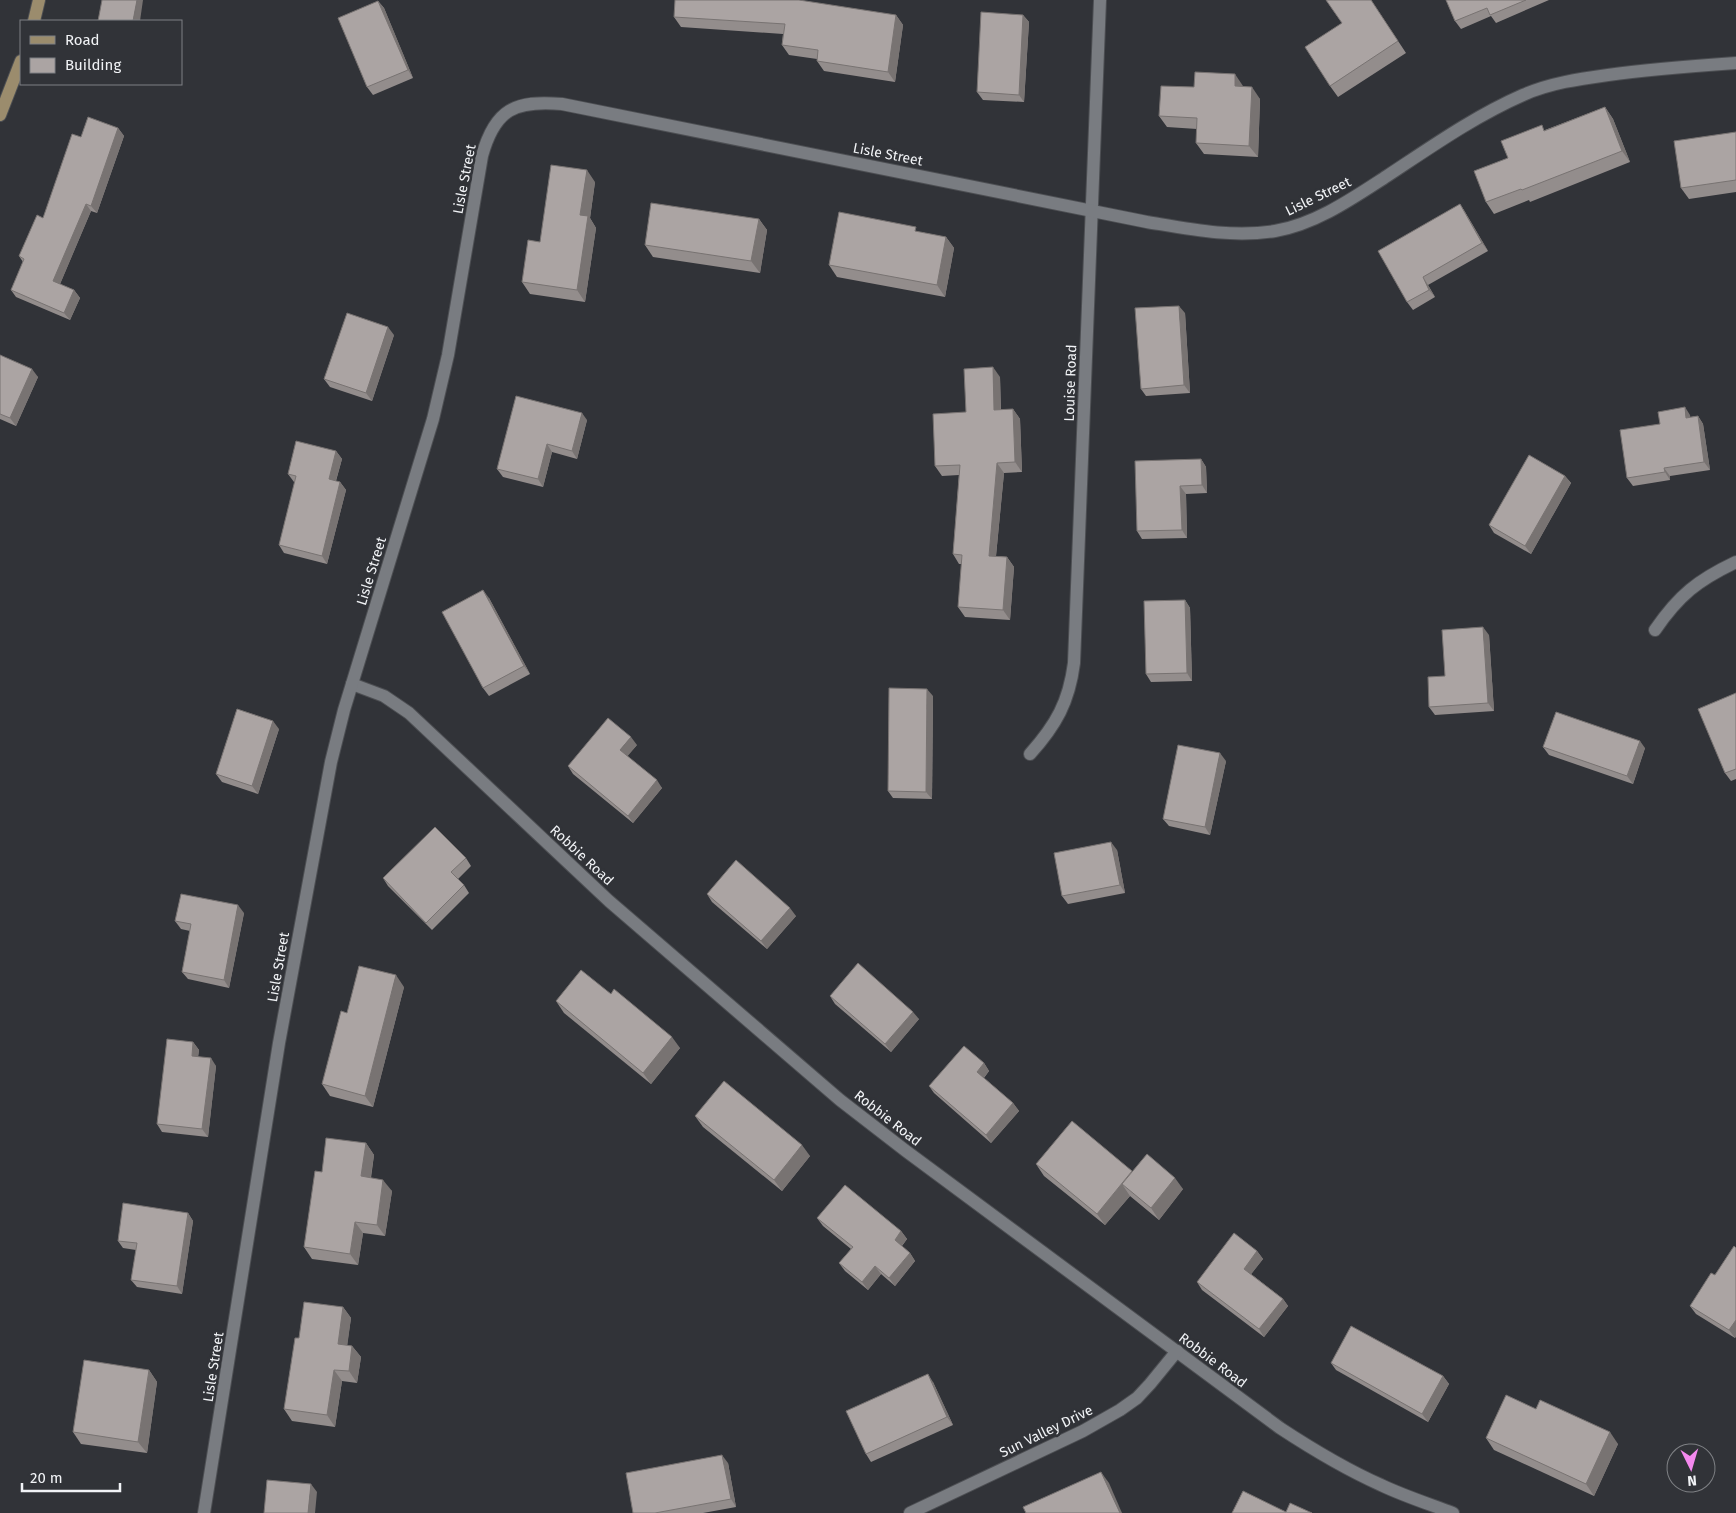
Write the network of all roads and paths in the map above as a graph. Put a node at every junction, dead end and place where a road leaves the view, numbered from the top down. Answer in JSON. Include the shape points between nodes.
{"nodes":[{"id":1,"x":39,"y":0,"type":"edge"},
{"id":2,"x":1100,"y":0,"type":"edge"},
{"id":3,"x":34,"y":20,"type":"edge"},
{"id":4,"x":1736,"y":62,"type":"edge"},
{"id":5,"x":20,"y":64,"type":"edge"},
{"id":6,"x":0,"y":115,"type":"edge"},
{"id":7,"x":1092,"y":211,"type":"junction"},
{"id":8,"x":1736,"y":562,"type":"edge"},
{"id":9,"x":1655,"y":630,"type":"dead end"},
{"id":10,"x":352,"y":684,"type":"junction"},
{"id":11,"x":1030,"y":754,"type":"dead end"},
{"id":12,"x":1177,"y":1351,"type":"junction"},
{"id":13,"x":204,"y":1513,"type":"edge"},
{"id":14,"x":910,"y":1513,"type":"edge"},
{"id":15,"x":1453,"y":1513,"type":"edge"}],
"edges":[{"from":1,"to":3,"type":"main road"},
{"from":2,"to":7,"type":"street","name":"Louise Road"},
{"from":4,"to":7,"type":"street","name":"Lisle Street","via":[[1624,73],[1544,87],[1502,105],[1352,198],[1291,227],[1258,233],[1219,232]]},
{"from":5,"to":6,"type":"main road"},
{"from":7,"to":10,"type":"street","name":"Lisle Street","via":[[562,104],[530,103],[503,115],[493,127],[482,156],[448,354],[428,436]]},
{"from":7,"to":11,"type":"street","name":"Louise Road","via":[[1074,663],[1071,683],[1058,718]]},
{"from":8,"to":9,"type":"street","via":[[1688,591]]},
{"from":10,"to":12,"type":"street","name":"Robbie Road","via":[[384,696],[409,713],[610,901],[853,1110]]},
{"from":10,"to":13,"type":"street","name":"Lisle Street","via":[[331,762],[286,1003]]},
{"from":12,"to":14,"type":"street","name":"Sun Valley Drive","via":[[1137,1398],[1120,1410]]},
{"from":12,"to":15,"type":"street","name":"Robbie Road","via":[[1254,1411],[1323,1455],[1383,1486]]}]}
